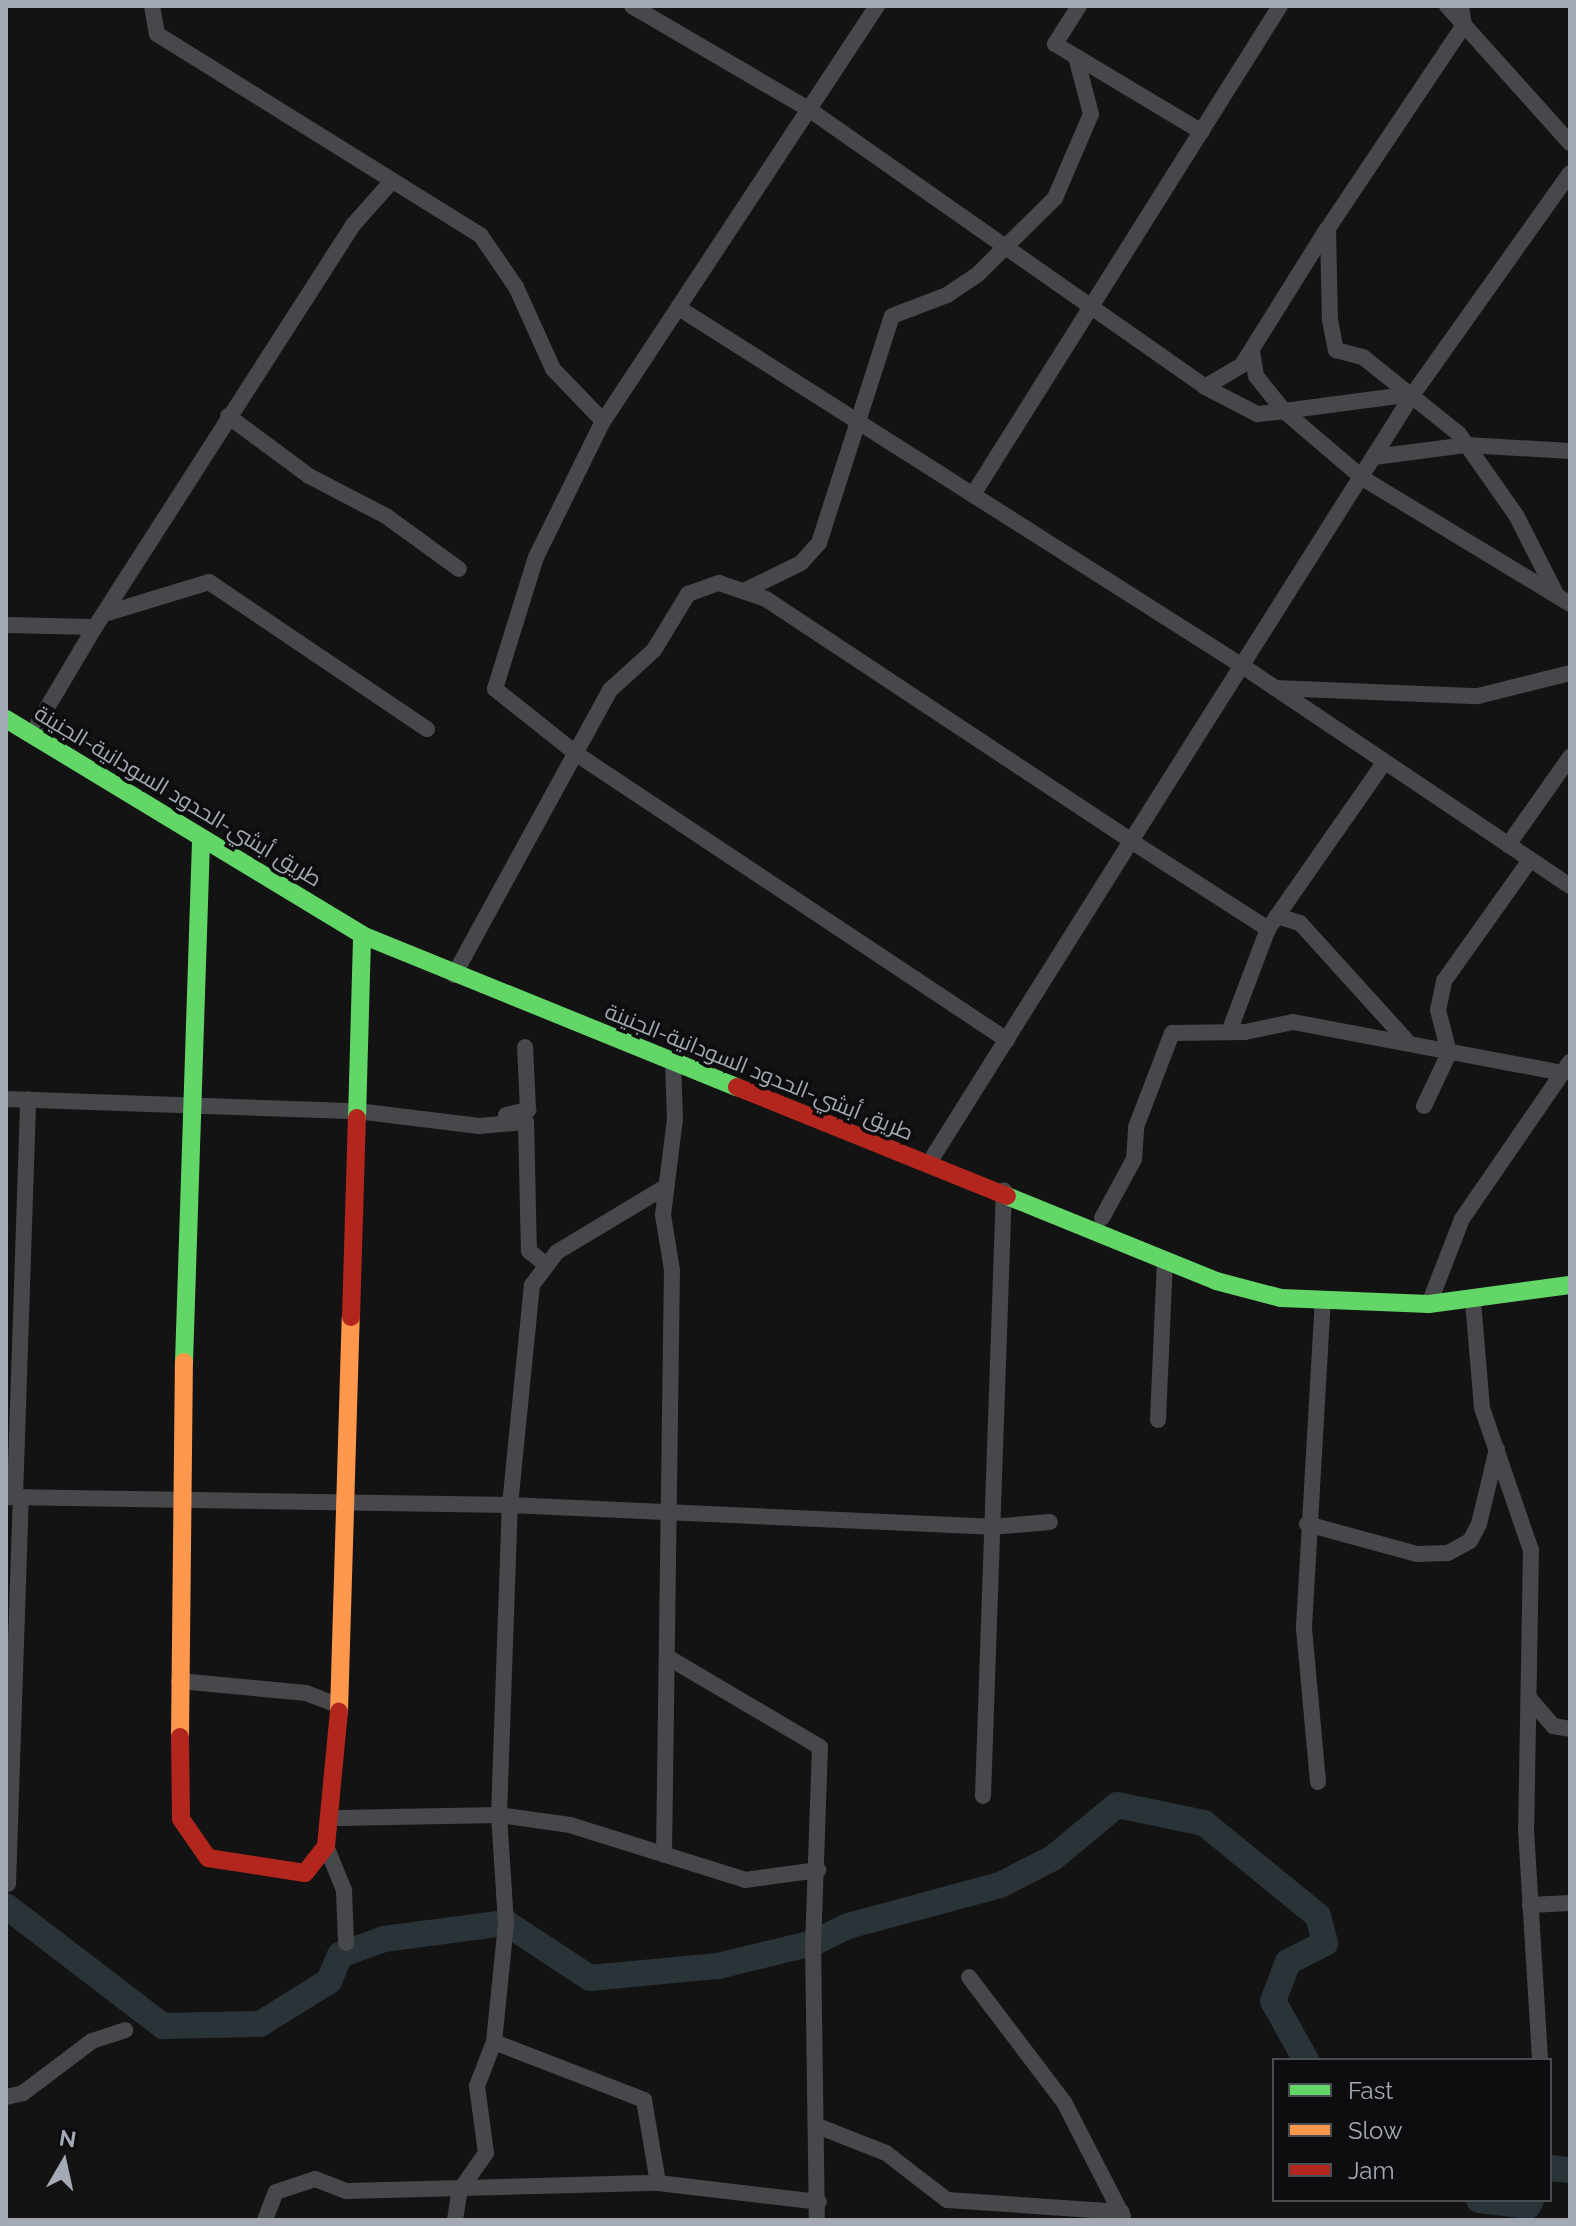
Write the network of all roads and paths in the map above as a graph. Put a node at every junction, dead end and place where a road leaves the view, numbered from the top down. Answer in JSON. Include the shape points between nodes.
{"nodes":[{"id":1,"x":152,"y":6,"type":"edge"},
{"id":2,"x":632,"y":6,"type":"edge"},
{"id":3,"x":877,"y":6,"type":"edge"},
{"id":4,"x":1079,"y":6,"type":"edge"},
{"id":5,"x":1280,"y":6,"type":"edge"},
{"id":6,"x":1447,"y":6,"type":"edge"},
{"id":7,"x":1461,"y":6,"type":"edge"},
{"id":8,"x":1464,"y":25,"type":"junction"},
{"id":9,"x":1076,"y":57,"type":"junction"},
{"id":10,"x":810,"y":110,"type":"junction"},
{"id":11,"x":1202,"y":132,"type":"junction"},
{"id":12,"x":1570,"y":143,"type":"edge"},
{"id":13,"x":1570,"y":173,"type":"edge"},
{"id":14,"x":392,"y":181,"type":"junction"},
{"id":15,"x":1328,"y":228,"type":"junction"},
{"id":16,"x":1007,"y":246,"type":"junction"},
{"id":17,"x":1093,"y":303,"type":"junction"},
{"id":18,"x":682,"y":310,"type":"junction"},
{"id":19,"x":1252,"y":351,"type":"junction"},
{"id":20,"x":1205,"y":387,"type":"junction"},
{"id":21,"x":1413,"y":394,"type":"junction"},
{"id":22,"x":1284,"y":411,"type":"junction"},
{"id":23,"x":228,"y":416,"type":"junction"},
{"id":24,"x":859,"y":419,"type":"junction"},
{"id":25,"x":603,"y":421,"type":"junction"},
{"id":26,"x":1467,"y":445,"type":"junction"},
{"id":27,"x":1570,"y":451,"type":"edge"},
{"id":28,"x":1374,"y":457,"type":"junction"},
{"id":29,"x":1364,"y":479,"type":"junction"},
{"id":30,"x":974,"y":493,"type":"junction"},
{"id":31,"x":459,"y":569,"type":"dead end"},
{"id":32,"x":746,"y":590,"type":"junction"},
{"id":33,"x":1555,"y":592,"type":"junction"},
{"id":34,"x":1570,"y":604,"type":"edge"},
{"id":35,"x":99,"y":621,"type":"junction"},
{"id":36,"x":6,"y":625,"type":"edge"},
{"id":37,"x":1241,"y":665,"type":"junction"},
{"id":38,"x":1570,"y":673,"type":"edge"},
{"id":39,"x":1275,"y":688,"type":"junction"},
{"id":40,"x":6,"y":701,"type":"edge"},
{"id":41,"x":6,"y":719,"type":"edge"},
{"id":42,"x":38,"y":723,"type":"junction"},
{"id":43,"x":427,"y":729,"type":"dead end"},
{"id":44,"x":578,"y":755,"type":"junction"},
{"id":45,"x":1570,"y":757,"type":"edge"},
{"id":46,"x":1384,"y":763,"type":"junction"},
{"id":47,"x":201,"y":841,"type":"junction"},
{"id":48,"x":1131,"y":841,"type":"junction"},
{"id":49,"x":1508,"y":845,"type":"junction"},
{"id":50,"x":1530,"y":860,"type":"junction"},
{"id":51,"x":1570,"y":886,"type":"edge"},
{"id":52,"x":307,"y":896,"type":"junction"},
{"id":53,"x":1272,"y":922,"type":"junction"},
{"id":54,"x":362,"y":935,"type":"junction"},
{"id":55,"x":457,"y":969,"type":"junction"},
{"id":56,"x":570,"y":1014,"type":"junction"},
{"id":57,"x":1229,"y":1032,"type":"junction"},
{"id":58,"x":1007,"y":1040,"type":"junction"},
{"id":59,"x":1407,"y":1041,"type":"junction"},
{"id":60,"x":525,"y":1047,"type":"dead end"},
{"id":61,"x":1449,"y":1053,"type":"junction"},
{"id":62,"x":673,"y":1062,"type":"junction"},
{"id":63,"x":1566,"y":1067,"type":"edge"},
{"id":64,"x":6,"y":1099,"type":"edge"},
{"id":65,"x":28,"y":1099,"type":"junction"},
{"id":66,"x":191,"y":1105,"type":"junction"},
{"id":67,"x":1424,"y":1106,"type":"dead end"},
{"id":68,"x":357,"y":1111,"type":"junction"},
{"id":69,"x":424,"y":1119,"type":"junction"},
{"id":70,"x":934,"y":1155,"type":"junction"},
{"id":71,"x":665,"y":1187,"type":"junction"},
{"id":72,"x":1004,"y":1188,"type":"junction"},
{"id":73,"x":1102,"y":1218,"type":"junction"},
{"id":74,"x":1165,"y":1261,"type":"junction"},
{"id":75,"x":545,"y":1264,"type":"junction"},
{"id":76,"x":1570,"y":1285,"type":"edge"},
{"id":77,"x":1545,"y":1287,"type":"junction"},
{"id":78,"x":1322,"y":1295,"type":"junction"},
{"id":79,"x":1430,"y":1295,"type":"junction"},
{"id":80,"x":1473,"y":1301,"type":"junction"},
{"id":81,"x":1158,"y":1420,"type":"dead end"},
{"id":82,"x":1497,"y":1446,"type":"junction"},
{"id":83,"x":14,"y":1498,"type":"edge"},
{"id":84,"x":179,"y":1499,"type":"junction"},
{"id":85,"x":343,"y":1502,"type":"junction"},
{"id":86,"x":510,"y":1505,"type":"junction"},
{"id":87,"x":671,"y":1515,"type":"junction"},
{"id":88,"x":1050,"y":1522,"type":"dead end"},
{"id":89,"x":1307,"y":1524,"type":"junction"},
{"id":90,"x":991,"y":1527,"type":"junction"},
{"id":91,"x":669,"y":1658,"type":"junction"},
{"id":92,"x":179,"y":1681,"type":"junction"},
{"id":93,"x":1529,"y":1698,"type":"junction"},
{"id":94,"x":340,"y":1706,"type":"junction"},
{"id":95,"x":1570,"y":1729,"type":"edge"},
{"id":96,"x":1318,"y":1782,"type":"dead end"},
{"id":97,"x":983,"y":1796,"type":"dead end"},
{"id":98,"x":499,"y":1815,"type":"junction"},
{"id":99,"x":339,"y":1818,"type":"dead end"},
{"id":100,"x":326,"y":1846,"type":"junction"},
{"id":101,"x":664,"y":1855,"type":"junction"},
{"id":102,"x":818,"y":1870,"type":"junction"},
{"id":103,"x":8,"y":1884,"type":"edge"},
{"id":104,"x":1570,"y":1903,"type":"edge"},
{"id":105,"x":1530,"y":1905,"type":"junction"},
{"id":106,"x":346,"y":1943,"type":"dead end"},
{"id":107,"x":969,"y":1977,"type":"dead end"},
{"id":108,"x":125,"y":2030,"type":"dead end"},
{"id":109,"x":494,"y":2042,"type":"junction"},
{"id":110,"x":1540,"y":2058,"type":"edge"},
{"id":111,"x":6,"y":2097,"type":"edge"},
{"id":112,"x":820,"y":2127,"type":"junction"},
{"id":113,"x":658,"y":2183,"type":"junction"},
{"id":114,"x":460,"y":2190,"type":"junction"},
{"id":115,"x":819,"y":2202,"type":"junction"},
{"id":116,"x":1122,"y":2216,"type":"edge"},
{"id":117,"x":265,"y":2220,"type":"edge"},
{"id":118,"x":455,"y":2220,"type":"edge"},
{"id":119,"x":817,"y":2220,"type":"edge"}],
"edges":[{"from":1,"to":14,"type":"street","via":[[157,34]]},
{"from":2,"to":10,"type":"street"},
{"from":3,"to":10,"type":"street"},
{"from":4,"to":9,"type":"street","via":[[1055,44]]},
{"from":5,"to":11,"type":"street"},
{"from":6,"to":8,"type":"street"},
{"from":7,"to":8,"type":"street"},
{"from":8,"to":12,"type":"street"},
{"from":8,"to":15,"type":"street"},
{"from":9,"to":11,"type":"street"},
{"from":9,"to":16,"type":"street","via":[[1091,114],[1074,161],[1055,198]]},
{"from":10,"to":16,"type":"street"},
{"from":10,"to":18,"type":"street"},
{"from":11,"to":17,"type":"street"},
{"from":13,"to":21,"type":"street"},
{"from":14,"to":23,"type":"street","via":[[353,225]]},
{"from":14,"to":25,"type":"street","via":[[481,236],[516,287],[553,369]]},
{"from":15,"to":19,"type":"street"},
{"from":15,"to":21,"type":"street","via":[[1336,350],[1363,357]]},
{"from":16,"to":17,"type":"street"},
{"from":16,"to":24,"type":"street","via":[[947,295],[892,316]]},
{"from":17,"to":20,"type":"street"},
{"from":17,"to":30,"type":"street"},
{"from":18,"to":24,"type":"street"},
{"from":18,"to":25,"type":"street"},
{"from":19,"to":20,"type":"street"},
{"from":19,"to":22,"type":"street","via":[[1256,376]]},
{"from":20,"to":22,"type":"street","via":[[1257,414]]},
{"from":21,"to":22,"type":"street"},
{"from":21,"to":26,"type":"street"},
{"from":21,"to":28,"type":"street"},
{"from":22,"to":29,"type":"street"},
{"from":23,"to":31,"type":"street","via":[[309,476],[386,516]]},
{"from":23,"to":35,"type":"street"},
{"from":24,"to":30,"type":"street"},
{"from":24,"to":32,"type":"street","via":[[819,543],[801,563]]},
{"from":25,"to":44,"type":"street","via":[[536,557],[495,686]]},
{"from":26,"to":27,"type":"street"},
{"from":26,"to":28,"type":"street"},
{"from":26,"to":33,"type":"street","via":[[1516,515]]},
{"from":28,"to":29,"type":"street"},
{"from":29,"to":33,"type":"street"},
{"from":29,"to":37,"type":"street"},
{"from":30,"to":37,"type":"street"},
{"from":32,"to":44,"type":"street","via":[[719,583],[688,594],[654,650],[610,690]]},
{"from":32,"to":48,"type":"street"},
{"from":33,"to":34,"type":"street"},
{"from":35,"to":36,"type":"street"},
{"from":35,"to":42,"type":"street"},
{"from":35,"to":43,"type":"street","via":[[209,582]]},
{"from":37,"to":39,"type":"street"},
{"from":37,"to":48,"type":"street"},
{"from":38,"to":39,"type":"street","via":[[1478,696]]},
{"from":39,"to":46,"type":"street"},
{"from":40,"to":42,"type":"main road"},
{"from":41,"to":47,"type":"main road","name":"طريق أبشي-الحدود السودانية-الجنينة"},
{"from":42,"to":52,"type":"main road"},
{"from":44,"to":55,"type":"street"},
{"from":44,"to":58,"type":"street"},
{"from":45,"to":49,"type":"street"},
{"from":46,"to":49,"type":"street"},
{"from":46,"to":53,"type":"street"},
{"from":47,"to":52,"type":"main road","name":"طريق أبشي-الحدود السودانية-الجنينة"},
{"from":47,"to":66,"type":"main road"},
{"from":48,"to":53,"type":"street"},
{"from":48,"to":58,"type":"street"},
{"from":49,"to":50,"type":"street"},
{"from":50,"to":51,"type":"street"},
{"from":50,"to":61,"type":"street","via":[[1444,981],[1438,1010]]},
{"from":52,"to":54,"type":"main road","name":"طريق أبشي-الحدود السودانية-الجنينة"},
{"from":52,"to":55,"type":"main road"},
{"from":53,"to":57,"type":"street"},
{"from":53,"to":59,"type":"street","via":[[1300,923]]},
{"from":54,"to":55,"type":"main road","name":"طريق أبشي-الحدود السودانية-الجنينة"},
{"from":54,"to":68,"type":"main road"},
{"from":55,"to":56,"type":"main road","name":"طريق أبشي-الحدود السودانية-الجنينة"},
{"from":56,"to":62,"type":"main road","name":"طريق أبشي-الحدود السودانية-الجنينة"},
{"from":56,"to":70,"type":"main road"},
{"from":57,"to":59,"type":"street","via":[[1293,1022],[1389,1044]]},
{"from":57,"to":73,"type":"street","via":[[1172,1033],[1136,1127],[1134,1159]]},
{"from":58,"to":70,"type":"street"},
{"from":59,"to":61,"type":"street"},
{"from":60,"to":69,"type":"street","via":[[528,1110]]},
{"from":61,"to":63,"type":"street"},
{"from":61,"to":67,"type":"street"},
{"from":62,"to":71,"type":"street","via":[[675,1119]]},
{"from":62,"to":72,"type":"main road","name":"طريق أبشي-الحدود السودانية-الجنينة"},
{"from":63,"to":79,"type":"street","via":[[1462,1219]]},
{"from":64,"to":65,"type":"street"},
{"from":65,"to":66,"type":"street"},
{"from":65,"to":83,"type":"street"},
{"from":66,"to":68,"type":"street"},
{"from":66,"to":84,"type":"main road"},
{"from":68,"to":69,"type":"street"},
{"from":68,"to":85,"type":"main road"},
{"from":69,"to":75,"type":"street","via":[[526,1122],[529,1251]]},
{"from":70,"to":72,"type":"main road"},
{"from":71,"to":75,"type":"street"},
{"from":71,"to":87,"type":"street"},
{"from":72,"to":73,"type":"main road"},
{"from":72,"to":74,"type":"main road","name":"طريق أبشي-الحدود السودانية-الجنينة"},
{"from":72,"to":90,"type":"street"},
{"from":73,"to":78,"type":"main road","via":[[1220,1265]]},
{"from":74,"to":78,"type":"main road","name":"طريق أبشي-الحدود السودانية-الجنينة","via":[[1253,1292]]},
{"from":74,"to":81,"type":"street"},
{"from":75,"to":86,"type":"street","via":[[532,1285],[520,1364]]},
{"from":76,"to":77,"type":"main road"},
{"from":77,"to":79,"type":"main road","via":[[1488,1278]]},
{"from":77,"to":80,"type":"main road","name":"طريق أبشي-الحدود السودانية-الجنينة"},
{"from":78,"to":79,"type":"main road","name":"طريق أبشي-الحدود السودانية-الجنينة"},
{"from":78,"to":89,"type":"street"},
{"from":79,"to":80,"type":"main road","name":"طريق أبشي-الحدود السودانية-الجنينة"},
{"from":80,"to":82,"type":"street","via":[[1482,1408]]},
{"from":82,"to":89,"type":"street","via":[[1479,1524],[1470,1541],[1448,1553],[1417,1554]]},
{"from":82,"to":93,"type":"street","via":[[1531,1550]]},
{"from":83,"to":84,"type":"street"},
{"from":83,"to":103,"type":"street"},
{"from":84,"to":85,"type":"street"},
{"from":84,"to":92,"type":"main road"},
{"from":85,"to":86,"type":"street"},
{"from":85,"to":94,"type":"main road"},
{"from":86,"to":87,"type":"street"},
{"from":86,"to":98,"type":"street"},
{"from":87,"to":90,"type":"street"},
{"from":87,"to":91,"type":"street"},
{"from":88,"to":90,"type":"street"},
{"from":89,"to":96,"type":"street","via":[[1304,1627]]},
{"from":90,"to":97,"type":"street"},
{"from":91,"to":101,"type":"street"},
{"from":91,"to":102,"type":"street","via":[[820,1747]]},
{"from":92,"to":94,"type":"street","via":[[306,1693]]},
{"from":92,"to":100,"type":"main road","via":[[181,1819],[192,1844],[208,1858],[305,1873]]},
{"from":93,"to":95,"type":"street","via":[[1553,1726]]},
{"from":93,"to":105,"type":"street"},
{"from":94,"to":100,"type":"main road"},
{"from":98,"to":99,"type":"street"},
{"from":98,"to":101,"type":"street","via":[[570,1825]]},
{"from":98,"to":109,"type":"street","via":[[507,1878]]},
{"from":100,"to":106,"type":"street","via":[[344,1890]]},
{"from":101,"to":102,"type":"street","via":[[745,1880]]},
{"from":102,"to":112,"type":"street"},
{"from":104,"to":105,"type":"street"},
{"from":105,"to":110,"type":"street"},
{"from":107,"to":116,"type":"street","via":[[1064,2102]]},
{"from":108,"to":111,"type":"street","via":[[92,2041],[23,2093]]},
{"from":109,"to":113,"type":"street","via":[[644,2100]]},
{"from":109,"to":114,"type":"street","via":[[477,2086],[486,2153]]},
{"from":112,"to":115,"type":"street"},
{"from":112,"to":116,"type":"street","via":[[886,2153],[947,2200]]},
{"from":113,"to":114,"type":"street"},
{"from":113,"to":115,"type":"street"},
{"from":114,"to":117,"type":"street","via":[[347,2191],[315,2179],[276,2192]]},
{"from":114,"to":118,"type":"street"},
{"from":115,"to":119,"type":"street"}]}
